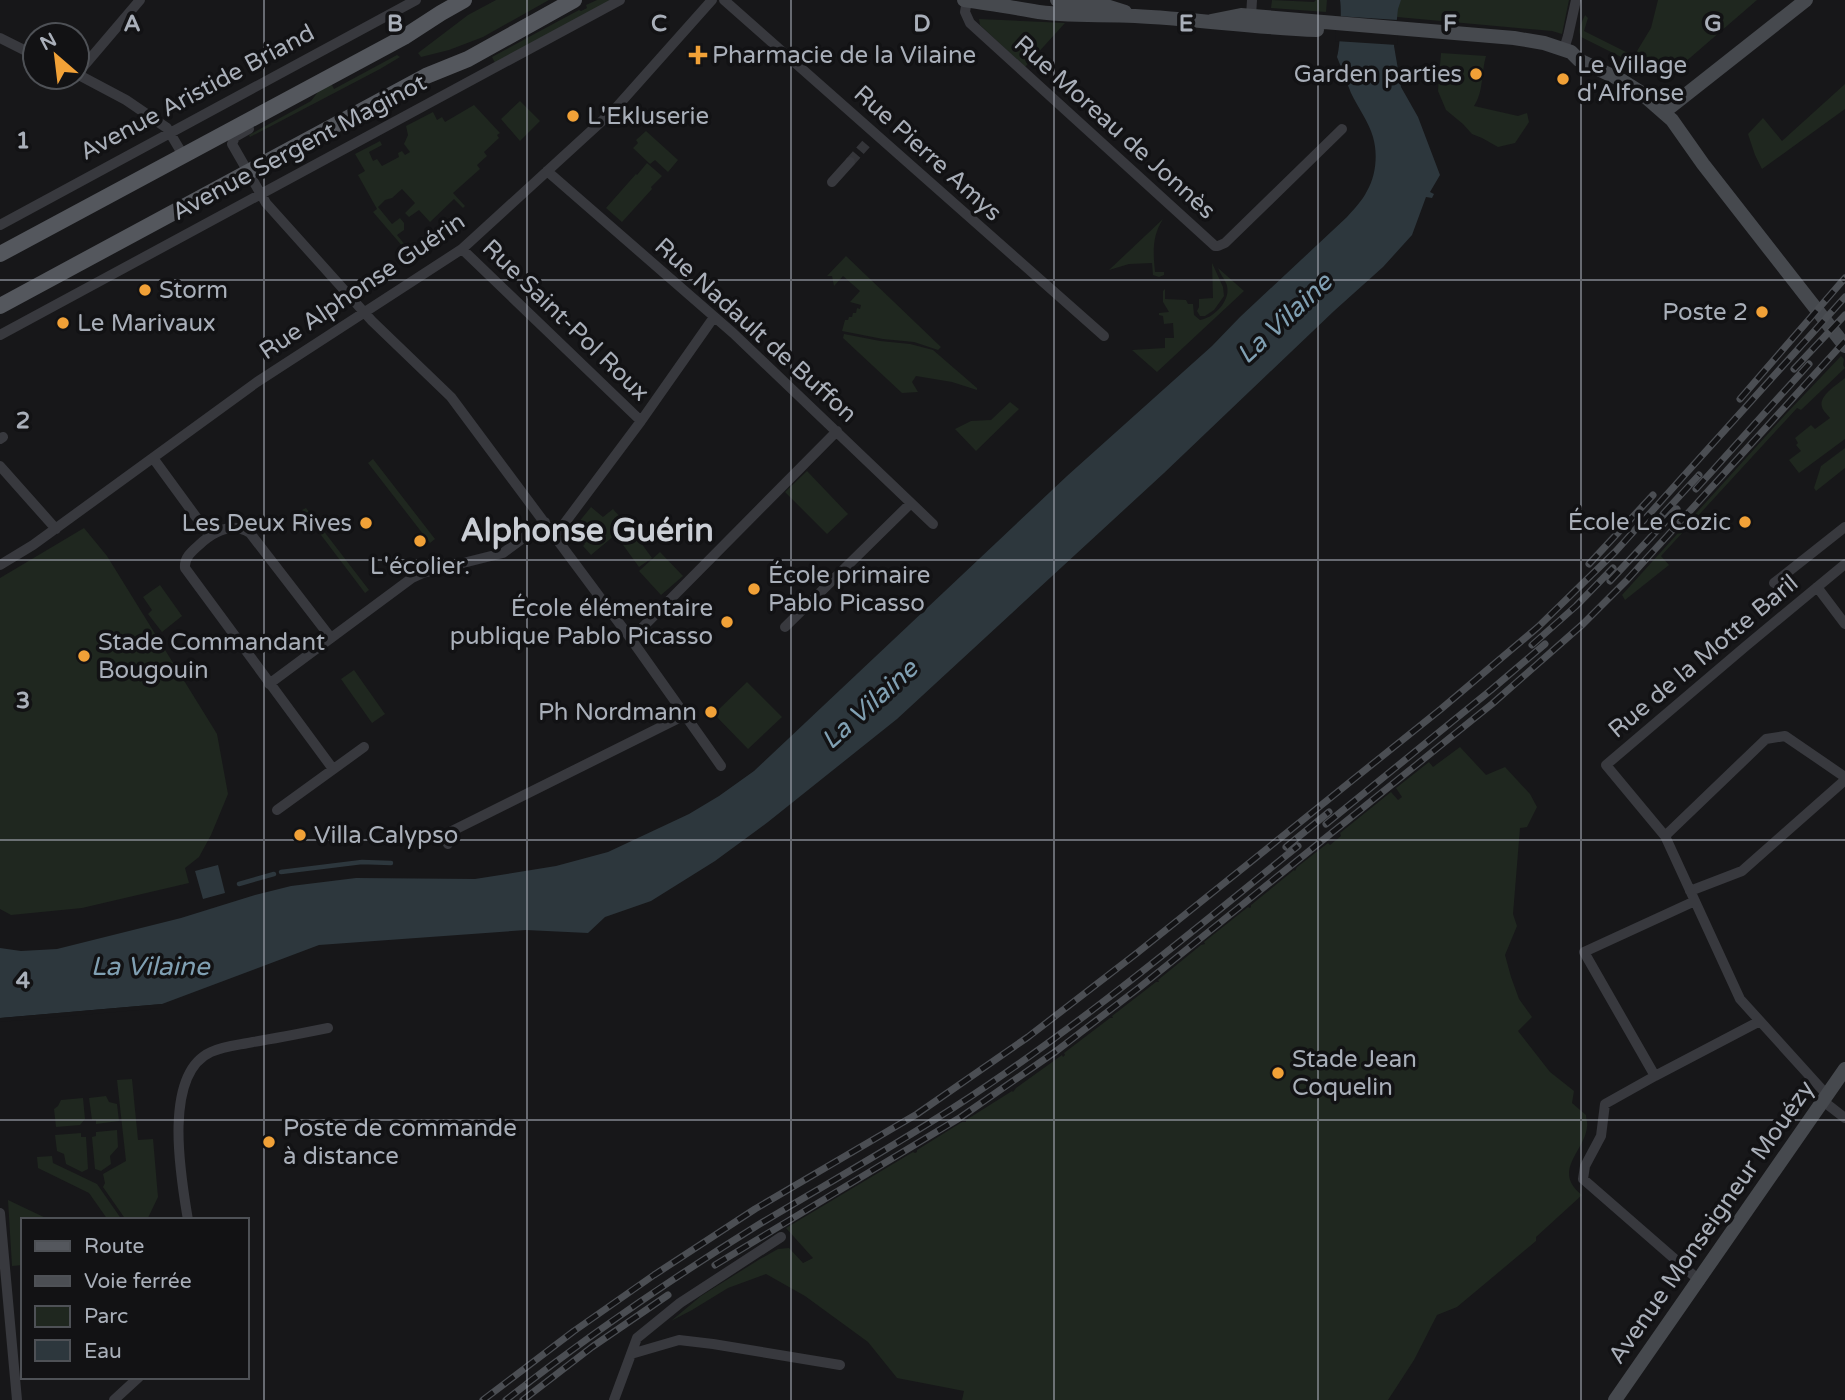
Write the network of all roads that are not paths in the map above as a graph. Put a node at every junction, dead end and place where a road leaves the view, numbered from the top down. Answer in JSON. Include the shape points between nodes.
{"nodes":[{"id":1,"x":140,"y":0,"type":"edge"},
{"id":2,"x":416,"y":0,"type":"edge"},
{"id":3,"x":464,"y":0,"type":"edge"},
{"id":4,"x":574,"y":0,"type":"edge"},
{"id":5,"x":620,"y":0,"type":"edge"},
{"id":6,"x":712,"y":0,"type":"edge"},
{"id":7,"x":724,"y":0,"type":"edge"},
{"id":8,"x":966,"y":0,"type":"edge"},
{"id":9,"x":1028,"y":0,"type":"edge"},
{"id":10,"x":1057,"y":0,"type":"edge"},
{"id":11,"x":1252,"y":0,"type":"edge"},
{"id":12,"x":1576,"y":0,"type":"edge"},
{"id":13,"x":1805,"y":0,"type":"edge"},
{"id":14,"x":1069,"y":5,"type":"edge"},
{"id":15,"x":1010,"y":6,"type":"junction"},
{"id":16,"x":1251,"y":16,"type":"junction"},
{"id":17,"x":1211,"y":21,"type":"junction"},
{"id":18,"x":1333,"y":27,"type":"junction"},
{"id":19,"x":1398,"y":32,"type":"junction"},
{"id":20,"x":0,"y":38,"type":"edge"},
{"id":21,"x":21,"y":48,"type":"edge"},
{"id":22,"x":1564,"y":49,"type":"junction"},
{"id":23,"x":1579,"y":60,"type":"junction"},
{"id":24,"x":317,"y":83,"type":"junction"},
{"id":25,"x":1664,"y":112,"type":"junction"},
{"id":26,"x":1342,"y":129,"type":"dead end"},
{"id":27,"x":171,"y":133,"type":"junction"},
{"id":28,"x":875,"y":134,"type":"junction"},
{"id":29,"x":866,"y":144,"type":"tunnel mouth"},
{"id":30,"x":183,"y":155,"type":"junction"},
{"id":31,"x":850,"y":162,"type":"tunnel mouth"},
{"id":32,"x":547,"y":171,"type":"junction"},
{"id":33,"x":247,"y":172,"type":"junction"},
{"id":34,"x":832,"y":182,"type":"dead end"},
{"id":35,"x":260,"y":194,"type":"junction"},
{"id":36,"x":0,"y":225,"type":"edge"},
{"id":37,"x":462,"y":249,"type":"junction"},
{"id":38,"x":0,"y":254,"type":"edge"},
{"id":39,"x":0,"y":306,"type":"edge"},
{"id":40,"x":364,"y":312,"type":"junction"},
{"id":41,"x":714,"y":317,"type":"junction"},
{"id":42,"x":0,"y":335,"type":"edge"},
{"id":43,"x":1104,"y":336,"type":"dead end"},
{"id":44,"x":1845,"y":346,"type":"edge"},
{"id":45,"x":641,"y":421,"type":"junction"},
{"id":46,"x":837,"y":431,"type":"junction"},
{"id":47,"x":153,"y":458,"type":"junction"},
{"id":48,"x":0,"y":466,"type":"edge"},
{"id":49,"x":911,"y":503,"type":"junction"},
{"id":50,"x":545,"y":522,"type":"junction"},
{"id":51,"x":933,"y":524,"type":"dead end"},
{"id":52,"x":1845,"y":527,"type":"edge"},
{"id":53,"x":56,"y":529,"type":"junction"},
{"id":54,"x":210,"y":536,"type":"junction"},
{"id":55,"x":555,"y":536,"type":"junction"},
{"id":56,"x":1845,"y":564,"type":"edge"},
{"id":57,"x":0,"y":565,"type":"edge"},
{"id":58,"x":1774,"y":583,"type":"dead end"},
{"id":59,"x":1817,"y":587,"type":"junction"},
{"id":60,"x":1845,"y":624,"type":"edge"},
{"id":61,"x":785,"y":627,"type":"dead end"},
{"id":62,"x":331,"y":638,"type":"junction"},
{"id":63,"x":631,"y":639,"type":"junction"},
{"id":64,"x":269,"y":684,"type":"junction"},
{"id":65,"x":685,"y":715,"type":"junction"},
{"id":66,"x":364,"y":747,"type":"dead end"},
{"id":67,"x":721,"y":766,"type":"dead end"},
{"id":68,"x":333,"y":769,"type":"junction"},
{"id":69,"x":1845,"y":778,"type":"edge"},
{"id":70,"x":277,"y":810,"type":"dead end"},
{"id":71,"x":1665,"y":836,"type":"junction"},
{"id":72,"x":448,"y":844,"type":"dead end"},
{"id":73,"x":1692,"y":896,"type":"junction"},
{"id":74,"x":1760,"y":1021,"type":"junction"},
{"id":75,"x":328,"y":1028,"type":"dead end"},
{"id":76,"x":1845,"y":1069,"type":"edge"},
{"id":77,"x":1655,"y":1076,"type":"junction"},
{"id":78,"x":1825,"y":1098,"type":"junction"},
{"id":79,"x":1845,"y":1118,"type":"edge"},
{"id":80,"x":0,"y":1213,"type":"edge"},
{"id":81,"x":188,"y":1218,"type":"edge"},
{"id":82,"x":781,"y":1237,"type":"dead end"},
{"id":83,"x":2,"y":1269,"type":"edge"},
{"id":84,"x":1700,"y":1281,"type":"junction"},
{"id":85,"x":631,"y":1354,"type":"junction"},
{"id":86,"x":840,"y":1365,"type":"dead end"},
{"id":87,"x":137,"y":1379,"type":"edge"},
{"id":88,"x":17,"y":1400,"type":"edge"},
{"id":89,"x":114,"y":1400,"type":"edge"},
{"id":90,"x":614,"y":1400,"type":"edge"},
{"id":91,"x":1615,"y":1400,"type":"edge"}],
"edges":[{"from":1,"to":27,"type":"street","via":[[77,74],[126,100]]},
{"from":2,"to":27,"type":"street","name":"Avenue Aristide Briand"},
{"from":3,"to":24,"type":"main road","name":"Avenue Aristide Briand"},
{"from":4,"to":33,"type":"main road","name":"Avenue Sergent Maginot"},
{"from":5,"to":35,"type":"street","name":"Avenue Sergent Maginot"},
{"from":6,"to":32,"type":"street","name":"Rue Alphonse Guérin","via":[[629,94]]},
{"from":7,"to":28,"type":"street","name":"Rue Pierre Amys"},
{"from":8,"to":15,"type":"main road"},
{"from":8,"to":26,"type":"street","name":"Rue Moreau de Jonnès","via":[[970,23],[1215,246],[1225,243]]},
{"from":9,"to":15,"type":"main road"},
{"from":10,"to":14,"type":"main road"},
{"from":11,"to":16,"type":"street"},
{"from":12,"to":22,"type":"street"},
{"from":13,"to":25,"type":"main road"},
{"from":14,"to":15,"type":"main road","via":[[1033,11]]},
{"from":14,"to":17,"type":"main road","via":[[1133,16]]},
{"from":16,"to":17,"type":"main road"},
{"from":16,"to":18,"type":"main road"},
{"from":17,"to":18,"type":"main road"},
{"from":18,"to":19,"type":"main road"},
{"from":19,"to":22,"type":"main road","via":[[1514,38]]},
{"from":19,"to":23,"type":"main road","via":[[1513,46]]},
{"from":20,"to":21,"type":"street"},
{"from":22,"to":23,"type":"main road"},
{"from":23,"to":25,"type":"main road","via":[[1630,86]]},
{"from":24,"to":30,"type":"main road","name":"Avenue Aristide Briand"},
{"from":24,"to":33,"type":"street","name":"Avenue Aristide Briand","via":[[305,99],[235,137],[232,144]]},
{"from":25,"to":44,"type":"main road"},
{"from":27,"to":30,"type":"street"},
{"from":27,"to":36,"type":"street","name":"Avenue Aristide Briand"},
{"from":28,"to":29,"type":"street"},
{"from":28,"to":43,"type":"street","name":"Rue Pierre Amys"},
{"from":30,"to":38,"type":"main road","name":"Avenue Aristide Briand"},
{"from":31,"to":34,"type":"street"},
{"from":32,"to":37,"type":"street","name":"Rue Alphonse Guérin"},
{"from":32,"to":41,"type":"street","name":"Rue Nadault de Buffon"},
{"from":33,"to":35,"type":"street"},
{"from":33,"to":39,"type":"main road","name":"Avenue Sergent Maginot"},
{"from":35,"to":40,"type":"street"},
{"from":35,"to":42,"type":"street","name":"Avenue Sergent Maginot"},
{"from":37,"to":40,"type":"street","name":"Rue Alphonse Guérin"},
{"from":37,"to":45,"type":"street","name":"Rue Saint-Pol Roux"},
{"from":40,"to":47,"type":"street","name":"Rue Alphonse Guérin"},
{"from":40,"to":50,"type":"street","via":[[451,397]]},
{"from":41,"to":45,"type":"street"},
{"from":41,"to":46,"type":"street","name":"Rue Nadault de Buffon"},
{"from":45,"to":55,"type":"street"},
{"from":46,"to":49,"type":"street","name":"Rue Nadault de Buffon"},
{"from":46,"to":63,"type":"street"},
{"from":47,"to":53,"type":"street","name":"Rue Alphonse Guérin"},
{"from":47,"to":54,"type":"street"},
{"from":48,"to":53,"type":"street"},
{"from":49,"to":51,"type":"street","name":"Rue Nadault de Buffon"},
{"from":49,"to":61,"type":"street"},
{"from":50,"to":55,"type":"street"},
{"from":50,"to":62,"type":"street","via":[[503,553],[412,578]]},
{"from":52,"to":58,"type":"street"},
{"from":53,"to":57,"type":"street","name":"Rue Alphonse Guérin"},
{"from":54,"to":62,"type":"street","via":[[227,528],[250,533]]},
{"from":54,"to":64,"type":"street","via":[[186,559],[185,568]]},
{"from":55,"to":63,"type":"street"},
{"from":56,"to":59,"type":"street","name":"Rue de la Motte Baril"},
{"from":59,"to":60,"type":"street"},
{"from":59,"to":71,"type":"street","name":"Rue de la Motte Baril","via":[[1606,765]]},
{"from":62,"to":64,"type":"street"},
{"from":63,"to":65,"type":"street"},
{"from":64,"to":68,"type":"street"},
{"from":65,"to":67,"type":"street"},
{"from":65,"to":72,"type":"street","via":[[450,832]]},
{"from":66,"to":68,"type":"street"},
{"from":68,"to":70,"type":"street"},
{"from":69,"to":71,"type":"street","via":[[1785,736],[1766,739]]},
{"from":69,"to":73,"type":"street","via":[[1742,871]]},
{"from":71,"to":73,"type":"street","name":"Rue de la Motte Baril"},
{"from":73,"to":74,"type":"street","name":"Rue de la Motte Baril","via":[[1740,999]]},
{"from":73,"to":77,"type":"street","via":[[1584,952]]},
{"from":74,"to":77,"type":"street"},
{"from":74,"to":78,"type":"street","name":"Rue de la Motte Baril"},
{"from":75,"to":81,"type":"street","via":[[229,1047],[211,1052],[196,1064],[179,1109]]},
{"from":76,"to":78,"type":"main road","name":"Avenue Monseigneur Mouézy"},
{"from":77,"to":84,"type":"street","via":[[1605,1104],[1601,1136],[1583,1179]]},
{"from":78,"to":79,"type":"street","name":"Rue de la Motte Baril"},
{"from":78,"to":84,"type":"main road","name":"Avenue Monseigneur Mouézy"},
{"from":80,"to":83,"type":"street"},
{"from":82,"to":85,"type":"street","via":[[680,1303],[637,1338]]},
{"from":83,"to":88,"type":"street"},
{"from":84,"to":91,"type":"main road","name":"Avenue Monseigneur Mouézy"},
{"from":85,"to":86,"type":"street","via":[[679,1340]]},
{"from":85,"to":90,"type":"street"},
{"from":87,"to":89,"type":"street"}]}
